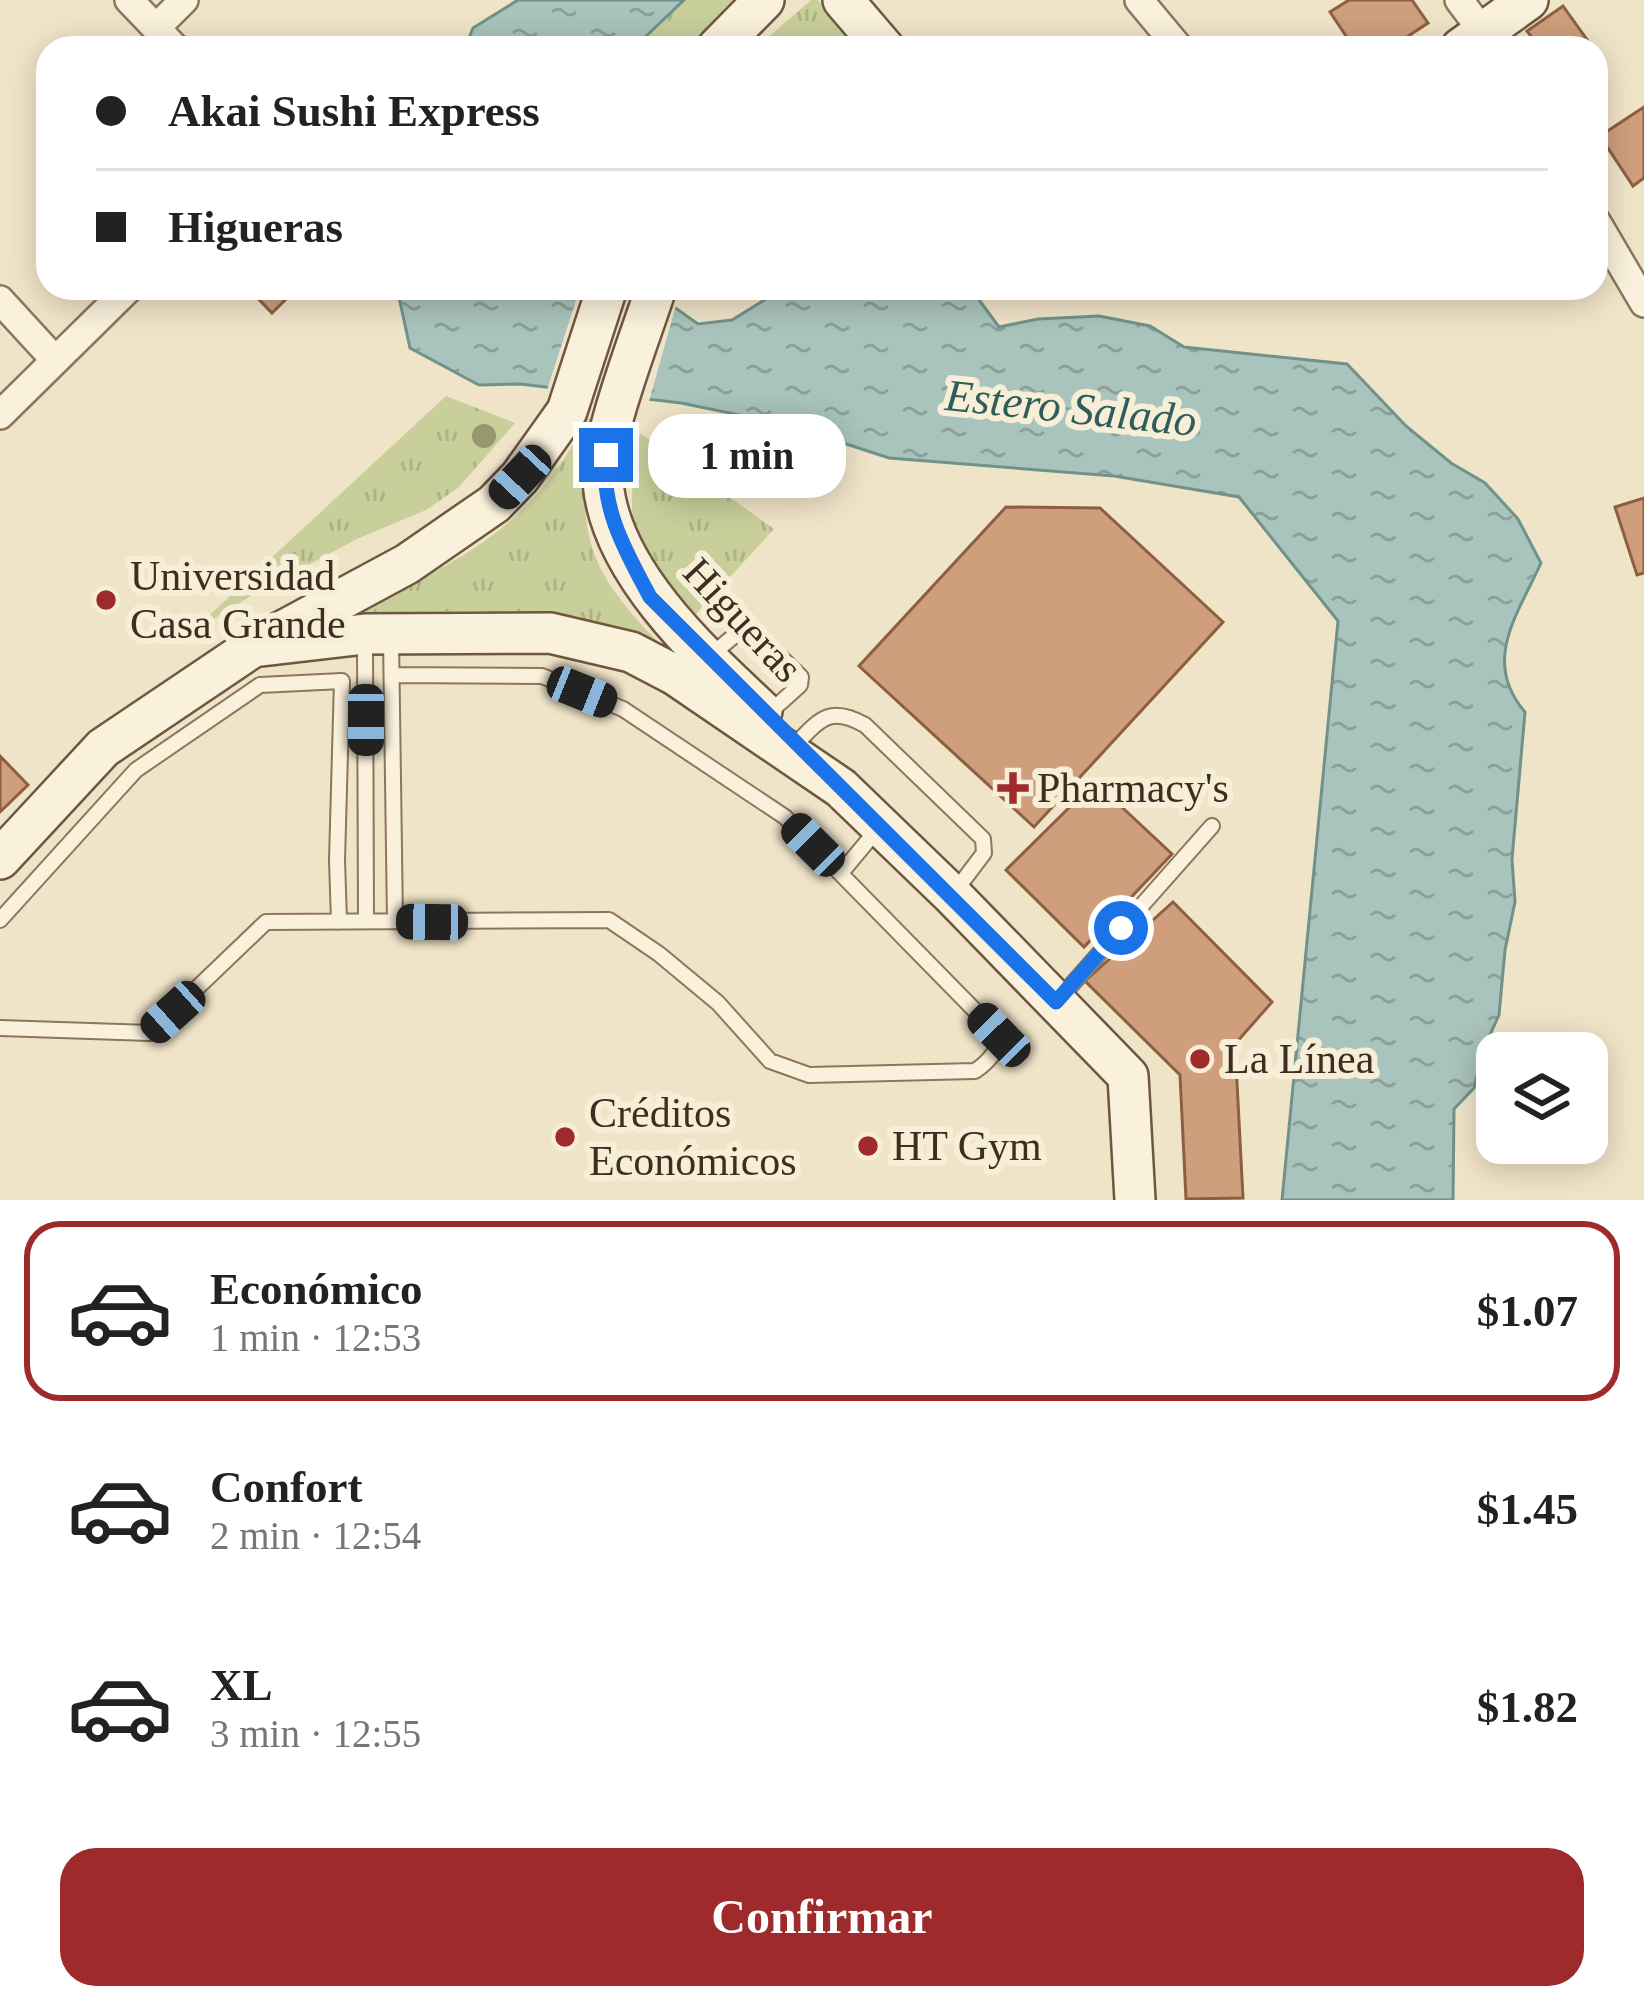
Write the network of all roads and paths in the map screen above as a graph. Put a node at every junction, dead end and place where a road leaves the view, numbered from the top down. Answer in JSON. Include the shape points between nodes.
{"nodes":[{"id":1,"x":129,"y":0,"type":"edge"},
{"id":2,"x":184,"y":0,"type":"edge"},
{"id":3,"x":843,"y":0,"type":"edge"},
{"id":4,"x":1139,"y":0,"type":"edge"},
{"id":5,"x":1528,"y":0,"type":"edge"},
{"id":6,"x":758,"y":4,"type":"edge"},
{"id":7,"x":1475,"y":32,"type":"edge"},
{"id":8,"x":164,"y":36,"type":"edge"},
{"id":9,"x":167,"y":36,"type":"edge"},
{"id":10,"x":728,"y":36,"type":"edge"},
{"id":11,"x":874,"y":36,"type":"edge"},
{"id":12,"x":1169,"y":36,"type":"edge"},
{"id":13,"x":1608,"y":242,"type":"edge"},
{"id":14,"x":0,"y":300,"type":"edge"},
{"id":15,"x":117,"y":300,"type":"edge"},
{"id":16,"x":603,"y":300,"type":"edge"},
{"id":17,"x":652,"y":300,"type":"edge"},
{"id":18,"x":1644,"y":303,"type":"edge"},
{"id":19,"x":55,"y":360,"type":"junction"},
{"id":20,"x":0,"y":415,"type":"edge"},
{"id":21,"x":378,"y":634,"type":"junction"},
{"id":22,"x":254,"y":647,"type":"junction"},
{"id":23,"x":392,"y":675,"type":"junction"},
{"id":24,"x":365,"y":680,"type":"junction"},
{"id":25,"x":343,"y":681,"type":"junction"},
{"id":26,"x":796,"y":744,"type":"junction"},
{"id":27,"x":841,"y":788,"type":"junction"},
{"id":28,"x":1212,"y":826,"type":"dead end"},
{"id":29,"x":880,"y":827,"type":"junction"},
{"id":30,"x":0,"y":859,"type":"edge"},
{"id":31,"x":841,"y":873,"type":"junction"},
{"id":32,"x":952,"y":895,"type":"junction"},
{"id":33,"x":0,"y":920,"type":"edge"},
{"id":34,"x":366,"y":921,"type":"junction"},
{"id":35,"x":395,"y":921,"type":"junction"},
{"id":36,"x":339,"y":922,"type":"junction"},
{"id":37,"x":1056,"y":1002,"type":"junction"},
{"id":38,"x":0,"y":1028,"type":"edge"},
{"id":39,"x":1135,"y":1200,"type":"edge"}],
"edges":[{"from":1,"to":8,"type":"street"},
{"from":2,"to":9,"type":"street"},
{"from":3,"to":11,"type":"street"},
{"from":4,"to":12,"type":"street"},
{"from":5,"to":7,"type":"street"},
{"from":6,"to":10,"type":"street"},
{"from":13,"to":18,"type":"street"},
{"from":14,"to":19,"type":"street"},
{"from":15,"to":19,"type":"street"},
{"from":16,"to":22,"type":"street","via":[[567,411],[494,504],[407,564]]},
{"from":17,"to":26,"type":"street","name":"Higueras","via":[[606,455],[603,483],[620,542],[650,597]]},
{"from":19,"to":20,"type":"street"},
{"from":21,"to":22,"type":"street"},
{"from":21,"to":23,"type":"lane"},
{"from":21,"to":24,"type":"lane"},
{"from":21,"to":27,"type":"street","via":[[550,633],[631,652]]},
{"from":22,"to":30,"type":"street","via":[[103,748]]},
{"from":23,"to":31,"type":"lane","via":[[542,676],[623,709],[785,817]]},
{"from":23,"to":35,"type":"lane"},
{"from":24,"to":25,"type":"lane"},
{"from":24,"to":34,"type":"lane"},
{"from":25,"to":33,"type":"lane","via":[[260,685],[136,770]]},
{"from":25,"to":36,"type":"lane"},
{"from":26,"to":27,"type":"street","name":"Higueras"},
{"from":26,"to":32,"type":"lane","via":[[828,716],[847,715],[983,839],[984,853]]},
{"from":27,"to":29,"type":"street"},
{"from":28,"to":37,"type":"lane"},
{"from":29,"to":31,"type":"lane"},
{"from":29,"to":32,"type":"street"},
{"from":31,"to":35,"type":"lane","via":[[999,1035],[985,1064],[975,1071],[809,1075],[770,1061],[718,1003],[609,920]]},
{"from":32,"to":37,"type":"street"},
{"from":34,"to":35,"type":"lane"},
{"from":34,"to":36,"type":"lane"},
{"from":36,"to":38,"type":"lane","via":[[266,922],[150,1033]]},
{"from":37,"to":39,"type":"street","via":[[1128,1076]]}]}
